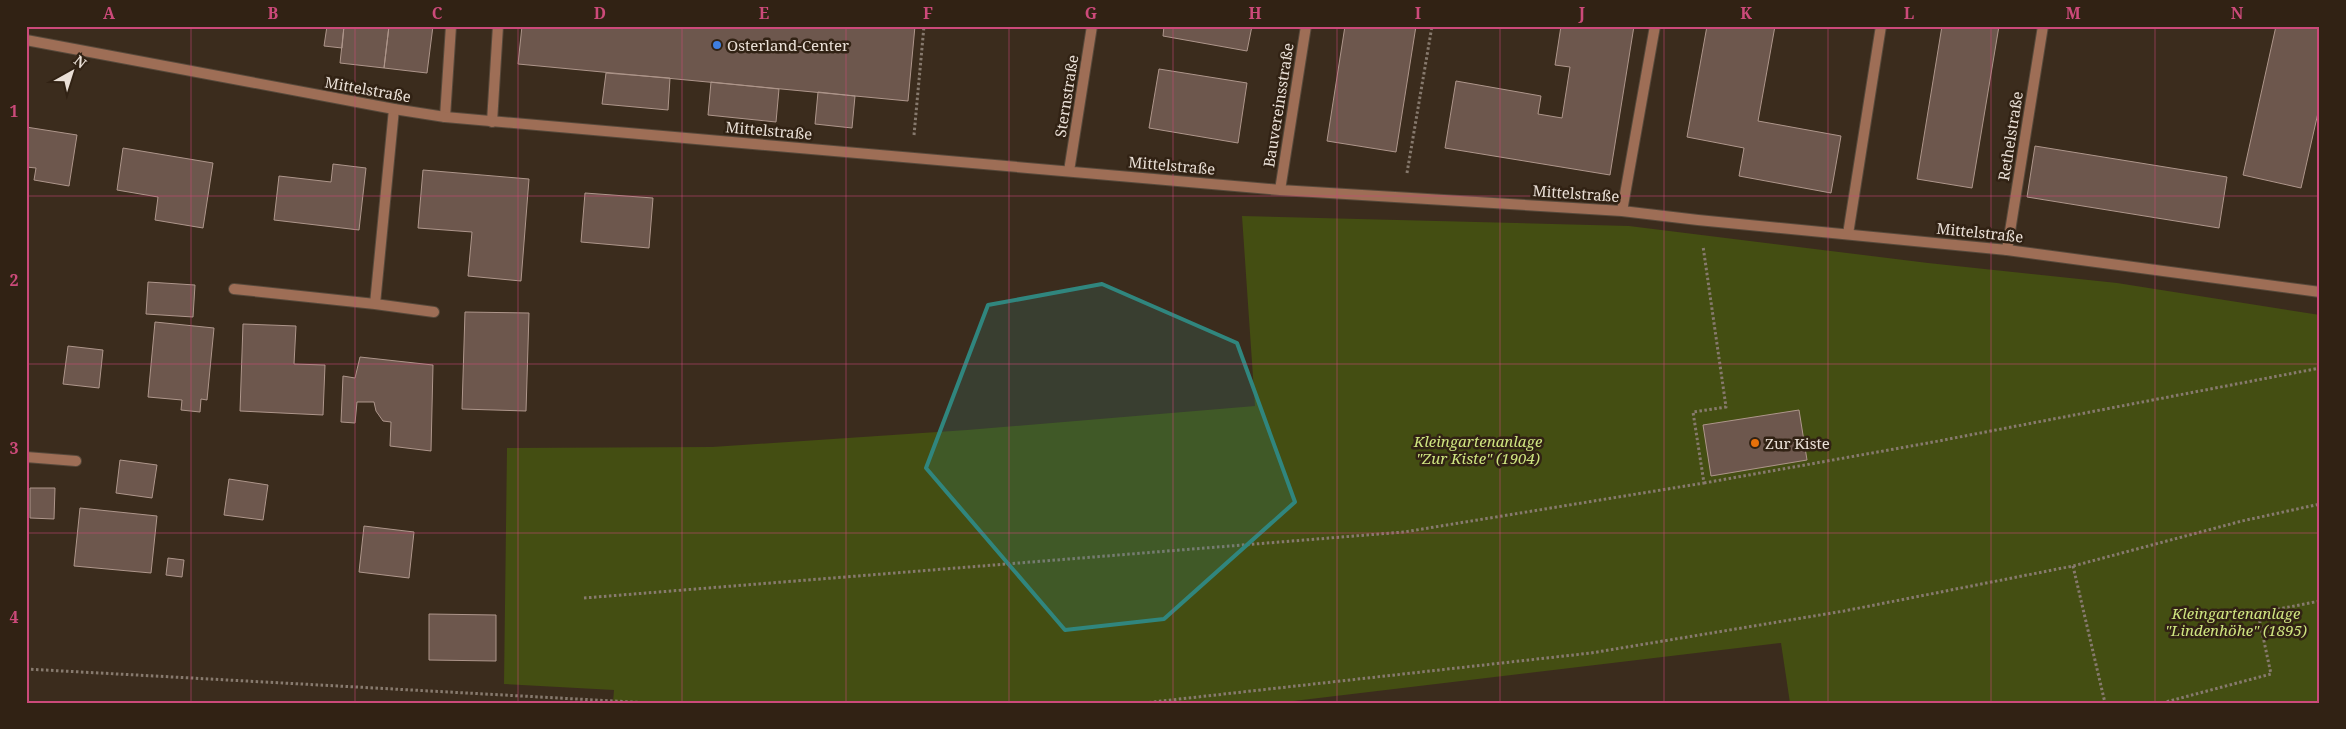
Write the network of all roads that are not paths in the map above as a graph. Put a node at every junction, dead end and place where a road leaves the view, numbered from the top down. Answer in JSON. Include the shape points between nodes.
{"nodes":[{"id":1,"x":450,"y":26,"type":"edge"},
{"id":2,"x":498,"y":26,"type":"edge"},
{"id":3,"x":1092,"y":26,"type":"edge"},
{"id":4,"x":1306,"y":26,"type":"edge"},
{"id":5,"x":1654,"y":26,"type":"edge"},
{"id":6,"x":1881,"y":26,"type":"edge"},
{"id":7,"x":2043,"y":26,"type":"edge"},
{"id":8,"x":26,"y":40,"type":"edge"},
{"id":9,"x":394,"y":109,"type":"junction"},
{"id":10,"x":445,"y":117,"type":"junction"},
{"id":11,"x":492,"y":122,"type":"junction"},
{"id":12,"x":1069,"y":171,"type":"junction"},
{"id":13,"x":1280,"y":190,"type":"junction"},
{"id":14,"x":1622,"y":211,"type":"junction"},
{"id":15,"x":1848,"y":234,"type":"junction"},
{"id":16,"x":2007,"y":250,"type":"junction"},
{"id":17,"x":234,"y":289,"type":"dead end"},
{"id":18,"x":2320,"y":292,"type":"edge"},
{"id":19,"x":375,"y":304,"type":"junction"},
{"id":20,"x":434,"y":312,"type":"dead end"},
{"id":21,"x":26,"y":457,"type":"edge"},
{"id":22,"x":76,"y":461,"type":"dead end"}],
"edges":[{"from":1,"to":10,"type":"street"},
{"from":2,"to":11,"type":"street"},
{"from":3,"to":12,"type":"street","name":"Sternstraße"},
{"from":4,"to":13,"type":"street","name":"Bauvereinsstraße"},
{"from":5,"to":14,"type":"street"},
{"from":6,"to":15,"type":"street"},
{"from":7,"to":16,"type":"street","name":"Rethelstraße"},
{"from":8,"to":9,"type":"street","name":"Mittelstraße"},
{"from":9,"to":10,"type":"street","name":"Mittelstraße"},
{"from":9,"to":19,"type":"street"},
{"from":10,"to":11,"type":"street","name":"Mittelstraße"},
{"from":11,"to":12,"type":"street","name":"Mittelstraße"},
{"from":12,"to":13,"type":"street","name":"Mittelstraße"},
{"from":13,"to":14,"type":"street","name":"Mittelstraße"},
{"from":14,"to":15,"type":"street","name":"Mittelstraße"},
{"from":15,"to":16,"type":"street","name":"Mittelstraße"},
{"from":16,"to":18,"type":"street","name":"Mittelstraße"},
{"from":17,"to":19,"type":"street"},
{"from":19,"to":20,"type":"street"},
{"from":21,"to":22,"type":"street"}]}
